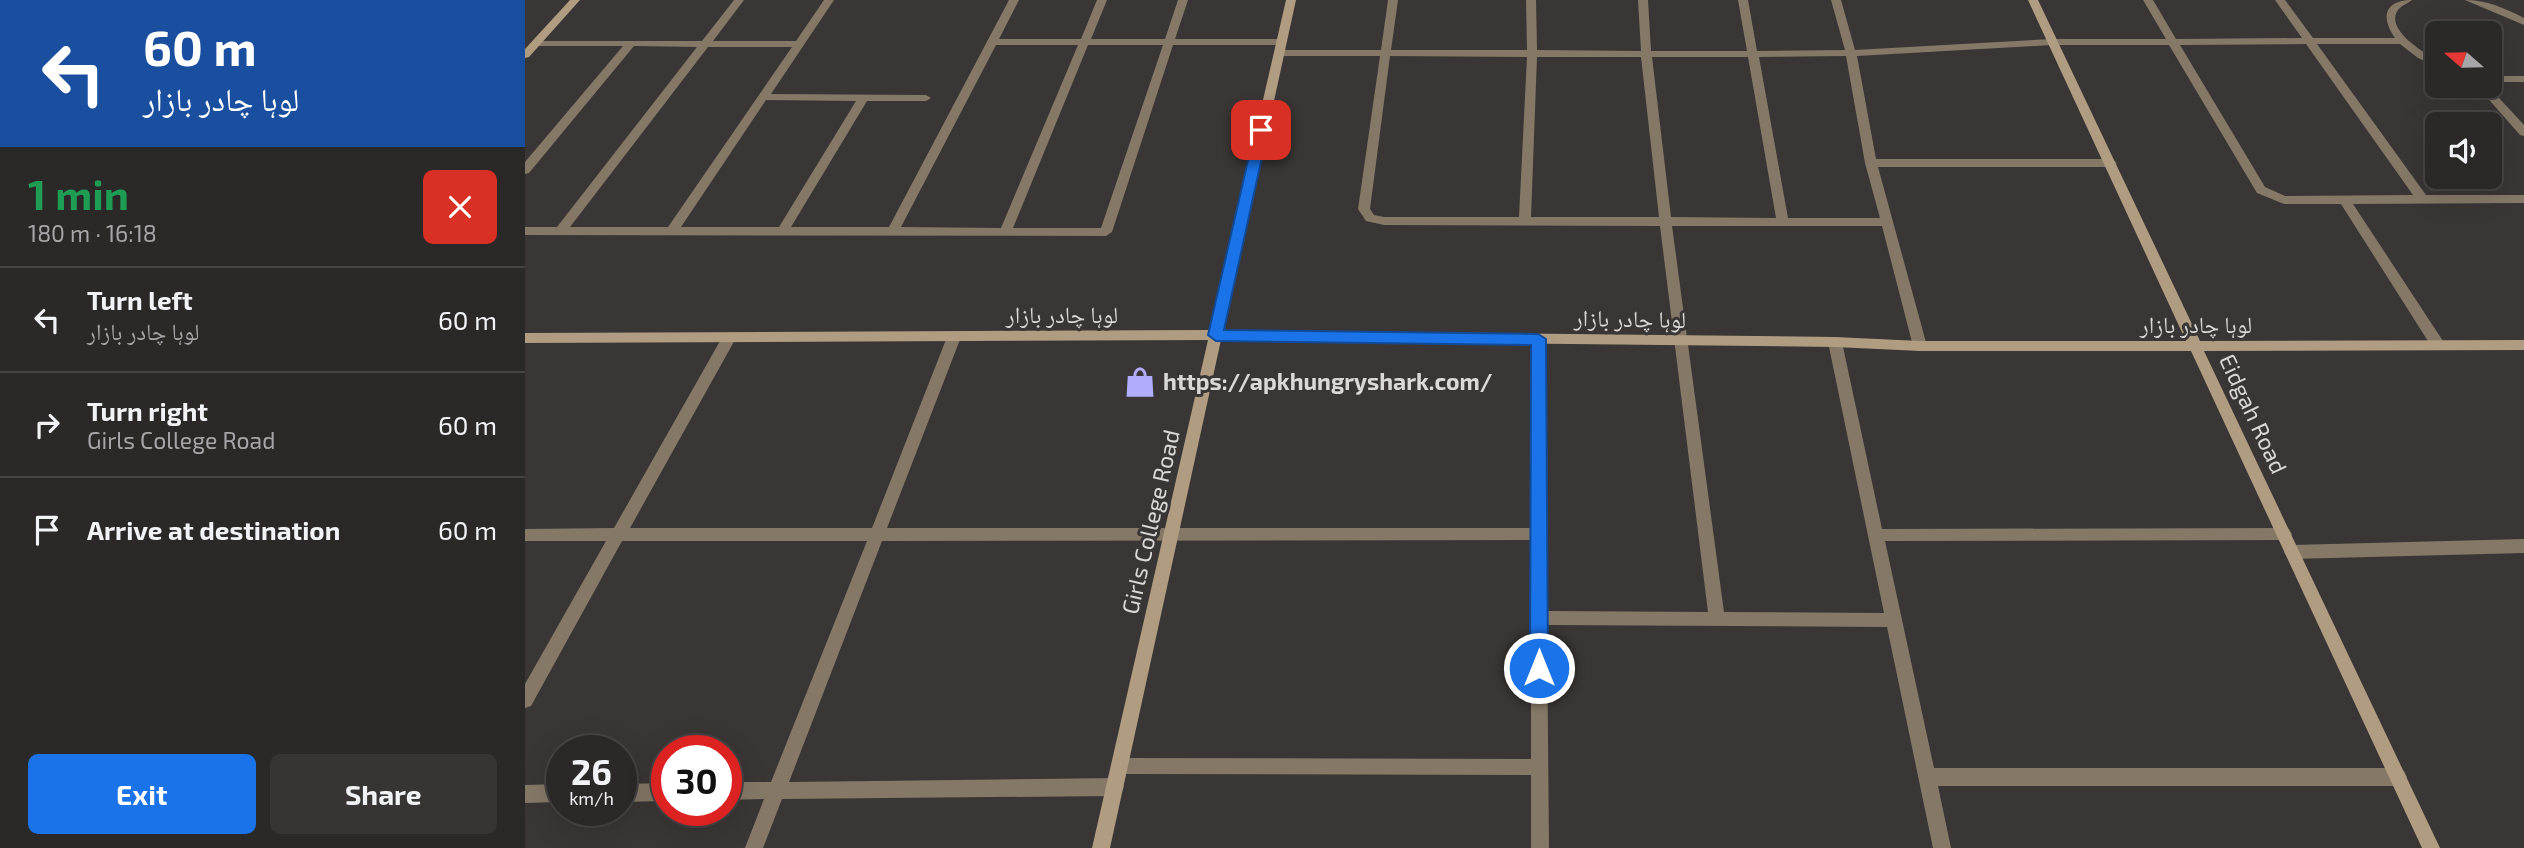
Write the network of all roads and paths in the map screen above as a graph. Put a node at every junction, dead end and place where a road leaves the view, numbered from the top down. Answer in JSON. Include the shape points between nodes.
{"nodes":[{"id":1,"x":575,"y":0,"type":"edge"},
{"id":2,"x":739,"y":0,"type":"edge"},
{"id":3,"x":829,"y":0,"type":"edge"},
{"id":4,"x":1014,"y":0,"type":"edge"},
{"id":5,"x":1102,"y":0,"type":"edge"},
{"id":6,"x":1183,"y":0,"type":"edge"},
{"id":7,"x":1290,"y":0,"type":"edge"},
{"id":8,"x":1393,"y":0,"type":"edge"},
{"id":9,"x":1531,"y":0,"type":"edge"},
{"id":10,"x":1643,"y":0,"type":"edge"},
{"id":11,"x":1743,"y":0,"type":"edge"},
{"id":12,"x":1836,"y":0,"type":"edge"},
{"id":13,"x":2033,"y":0,"type":"edge"},
{"id":14,"x":2148,"y":0,"type":"edge"},
{"id":15,"x":2280,"y":0,"type":"edge"},
{"id":16,"x":2407,"y":0,"type":"edge"},
{"id":17,"x":2470,"y":0,"type":"edge"},
{"id":18,"x":2524,"y":22,"type":"edge"},
{"id":19,"x":2402,"y":41,"type":"junction"},
{"id":20,"x":992,"y":42,"type":"junction"},
{"id":21,"x":1084,"y":42,"type":"junction"},
{"id":22,"x":1169,"y":42,"type":"junction"},
{"id":23,"x":2052,"y":42,"type":"junction"},
{"id":24,"x":2173,"y":42,"type":"junction"},
{"id":25,"x":2310,"y":42,"type":"junction"},
{"id":26,"x":536,"y":43,"type":"junction"},
{"id":27,"x":631,"y":43,"type":"junction"},
{"id":28,"x":705,"y":43,"type":"junction"},
{"id":29,"x":799,"y":44,"type":"junction"},
{"id":30,"x":1280,"y":47,"type":"junction"},
{"id":31,"x":1851,"y":53,"type":"junction"},
{"id":32,"x":1385,"y":54,"type":"junction"},
{"id":33,"x":1532,"y":54,"type":"junction"},
{"id":34,"x":1646,"y":54,"type":"junction"},
{"id":35,"x":1755,"y":54,"type":"junction"},
{"id":36,"x":525,"y":55,"type":"edge"},
{"id":37,"x":2425,"y":56,"type":"edge"},
{"id":38,"x":2503,"y":79,"type":"edge"},
{"id":39,"x":2524,"y":79,"type":"edge"},
{"id":40,"x":762,"y":97,"type":"junction"},
{"id":41,"x":863,"y":98,"type":"junction"},
{"id":42,"x":926,"y":98,"type":"dead end"},
{"id":43,"x":2493,"y":98,"type":"edge"},
{"id":44,"x":2524,"y":132,"type":"edge"},
{"id":45,"x":1871,"y":163,"type":"junction"},
{"id":46,"x":2111,"y":163,"type":"junction"},
{"id":47,"x":525,"y":170,"type":"edge"},
{"id":48,"x":2422,"y":199,"type":"junction"},
{"id":49,"x":2524,"y":199,"type":"edge"},
{"id":50,"x":2344,"y":200,"type":"junction"},
{"id":51,"x":1666,"y":222,"type":"junction"},
{"id":52,"x":1783,"y":222,"type":"junction"},
{"id":53,"x":1886,"y":222,"type":"junction"},
{"id":54,"x":1525,"y":223,"type":"junction"},
{"id":55,"x":525,"y":231,"type":"edge"},
{"id":56,"x":560,"y":231,"type":"junction"},
{"id":57,"x":671,"y":231,"type":"junction"},
{"id":58,"x":783,"y":231,"type":"junction"},
{"id":59,"x":1006,"y":231,"type":"junction"},
{"id":60,"x":893,"y":232,"type":"junction"},
{"id":61,"x":1216,"y":335,"type":"junction"},
{"id":62,"x":954,"y":337,"type":"junction"},
{"id":63,"x":525,"y":338,"type":"edge"},
{"id":64,"x":729,"y":338,"type":"junction"},
{"id":65,"x":1538,"y":339,"type":"junction"},
{"id":66,"x":1680,"y":341,"type":"junction"},
{"id":67,"x":1835,"y":342,"type":"junction"},
{"id":68,"x":2438,"y":345,"type":"junction"},
{"id":69,"x":2524,"y":345,"type":"edge"},
{"id":70,"x":1920,"y":346,"type":"junction"},
{"id":71,"x":2196,"y":346,"type":"junction"},
{"id":72,"x":1539,"y":534,"type":"junction"},
{"id":73,"x":2284,"y":534,"type":"junction"},
{"id":74,"x":525,"y":535,"type":"edge"},
{"id":75,"x":618,"y":535,"type":"junction"},
{"id":76,"x":876,"y":535,"type":"junction"},
{"id":77,"x":1171,"y":535,"type":"junction"},
{"id":78,"x":1876,"y":535,"type":"junction"},
{"id":79,"x":2524,"y":546,"type":"edge"},
{"id":80,"x":2292,"y":552,"type":"junction"},
{"id":81,"x":1539,"y":618,"type":"junction"},
{"id":82,"x":1717,"y":619,"type":"junction"},
{"id":83,"x":1894,"y":620,"type":"junction"},
{"id":84,"x":525,"y":700,"type":"edge"},
{"id":85,"x":1119,"y":766,"type":"junction"},
{"id":86,"x":1539,"y":767,"type":"junction"},
{"id":87,"x":1927,"y":777,"type":"junction"},
{"id":88,"x":2398,"y":777,"type":"junction"},
{"id":89,"x":1115,"y":787,"type":"junction"},
{"id":90,"x":742,"y":791,"type":"edge"},
{"id":91,"x":776,"y":791,"type":"junction"},
{"id":92,"x":546,"y":793,"type":"edge"},
{"id":93,"x":525,"y":794,"type":"edge"},
{"id":94,"x":754,"y":848,"type":"edge"},
{"id":95,"x":1101,"y":848,"type":"edge"},
{"id":96,"x":1540,"y":848,"type":"edge"},
{"id":97,"x":1942,"y":848,"type":"edge"},
{"id":98,"x":2431,"y":848,"type":"edge"}],
"edges":[{"from":1,"to":26,"type":"street"},
{"from":2,"to":28,"type":"street"},
{"from":3,"to":29,"type":"street"},
{"from":4,"to":20,"type":"street"},
{"from":5,"to":21,"type":"street"},
{"from":6,"to":22,"type":"street"},
{"from":7,"to":30,"type":"street","name":"Girls College Road"},
{"from":8,"to":32,"type":"street"},
{"from":9,"to":33,"type":"street"},
{"from":10,"to":34,"type":"street"},
{"from":11,"to":35,"type":"street"},
{"from":12,"to":31,"type":"street"},
{"from":13,"to":23,"type":"street","name":"Eidgah Road"},
{"from":14,"to":24,"type":"street"},
{"from":15,"to":25,"type":"street"},
{"from":16,"to":19,"type":"street","via":[[2391,14]]},
{"from":17,"to":18,"type":"street"},
{"from":19,"to":25,"type":"street"},
{"from":19,"to":37,"type":"street"},
{"from":20,"to":21,"type":"street"},
{"from":20,"to":60,"type":"street"},
{"from":21,"to":22,"type":"street"},
{"from":21,"to":59,"type":"street"},
{"from":22,"to":30,"type":"street"},
{"from":22,"to":59,"type":"street","via":[[1106,232]]},
{"from":23,"to":24,"type":"street"},
{"from":23,"to":31,"type":"street"},
{"from":23,"to":46,"type":"street","name":"Eidgah Road"},
{"from":24,"to":25,"type":"street"},
{"from":24,"to":50,"type":"street","via":[[2261,190],[2284,200]]},
{"from":25,"to":48,"type":"street"},
{"from":26,"to":27,"type":"street"},
{"from":26,"to":36,"type":"street"},
{"from":27,"to":28,"type":"street"},
{"from":27,"to":47,"type":"street"},
{"from":28,"to":29,"type":"street"},
{"from":28,"to":56,"type":"street"},
{"from":29,"to":40,"type":"street"},
{"from":30,"to":32,"type":"street"},
{"from":30,"to":61,"type":"street","name":"Girls College Road"},
{"from":31,"to":35,"type":"street"},
{"from":31,"to":45,"type":"street"},
{"from":32,"to":33,"type":"street"},
{"from":32,"to":54,"type":"street","via":[[1364,209],[1370,218]]},
{"from":33,"to":34,"type":"street"},
{"from":33,"to":54,"type":"street"},
{"from":34,"to":35,"type":"street"},
{"from":34,"to":51,"type":"street"},
{"from":35,"to":52,"type":"street"},
{"from":38,"to":39,"type":"street"},
{"from":40,"to":41,"type":"street"},
{"from":40,"to":57,"type":"street"},
{"from":41,"to":42,"type":"street"},
{"from":41,"to":58,"type":"street"},
{"from":43,"to":44,"type":"street"},
{"from":45,"to":46,"type":"street"},
{"from":45,"to":53,"type":"street"},
{"from":46,"to":71,"type":"street","name":"Eidgah Road"},
{"from":48,"to":49,"type":"street"},
{"from":48,"to":50,"type":"street"},
{"from":50,"to":68,"type":"street"},
{"from":51,"to":52,"type":"street"},
{"from":51,"to":54,"type":"street"},
{"from":51,"to":66,"type":"street"},
{"from":52,"to":53,"type":"street"},
{"from":53,"to":70,"type":"street"},
{"from":55,"to":56,"type":"street"},
{"from":56,"to":57,"type":"street"},
{"from":57,"to":58,"type":"street"},
{"from":58,"to":60,"type":"street"},
{"from":59,"to":60,"type":"street"},
{"from":61,"to":62,"type":"street","name":"لوہا چادر بازار"},
{"from":61,"to":65,"type":"street","name":"لوہا چادر بازار"},
{"from":61,"to":77,"type":"street","name":"Girls College Road"},
{"from":62,"to":64,"type":"street","name":"لوہا چادر بازار"},
{"from":62,"to":76,"type":"street"},
{"from":63,"to":64,"type":"street","name":"لوہا چادر بازار"},
{"from":64,"to":75,"type":"street"},
{"from":65,"to":66,"type":"street","name":"لوہا چادر بازار"},
{"from":65,"to":72,"type":"street"},
{"from":66,"to":67,"type":"street","name":"لوہا چادر بازار"},
{"from":66,"to":82,"type":"street"},
{"from":67,"to":70,"type":"street","name":"لوہا چادر بازار"},
{"from":67,"to":78,"type":"street"},
{"from":68,"to":69,"type":"street","name":"لوہا چادر بازار"},
{"from":68,"to":71,"type":"street","name":"لوہا چادر بازار"},
{"from":70,"to":71,"type":"street","name":"لوہا چادر بازار"},
{"from":71,"to":73,"type":"street","name":"Eidgah Road"},
{"from":72,"to":77,"type":"street"},
{"from":72,"to":81,"type":"street"},
{"from":73,"to":78,"type":"street"},
{"from":73,"to":80,"type":"street","name":"Eidgah Road"},
{"from":74,"to":75,"type":"street"},
{"from":75,"to":76,"type":"street"},
{"from":75,"to":84,"type":"street"},
{"from":76,"to":77,"type":"street"},
{"from":76,"to":91,"type":"street"},
{"from":77,"to":85,"type":"street","name":"Girls College Road"},
{"from":78,"to":83,"type":"street"},
{"from":79,"to":80,"type":"street"},
{"from":80,"to":88,"type":"street","name":"Eidgah Road"},
{"from":81,"to":82,"type":"street"},
{"from":81,"to":86,"type":"street"},
{"from":82,"to":83,"type":"street"},
{"from":83,"to":87,"type":"street"},
{"from":85,"to":86,"type":"street"},
{"from":85,"to":89,"type":"street","name":"Girls College Road"},
{"from":86,"to":96,"type":"street"},
{"from":87,"to":88,"type":"street"},
{"from":87,"to":97,"type":"street"},
{"from":88,"to":98,"type":"street","name":"Eidgah Road"},
{"from":89,"to":91,"type":"street"},
{"from":89,"to":95,"type":"street","name":"Girls College Road"},
{"from":90,"to":91,"type":"street"},
{"from":91,"to":94,"type":"street"},
{"from":92,"to":93,"type":"street"}]}
